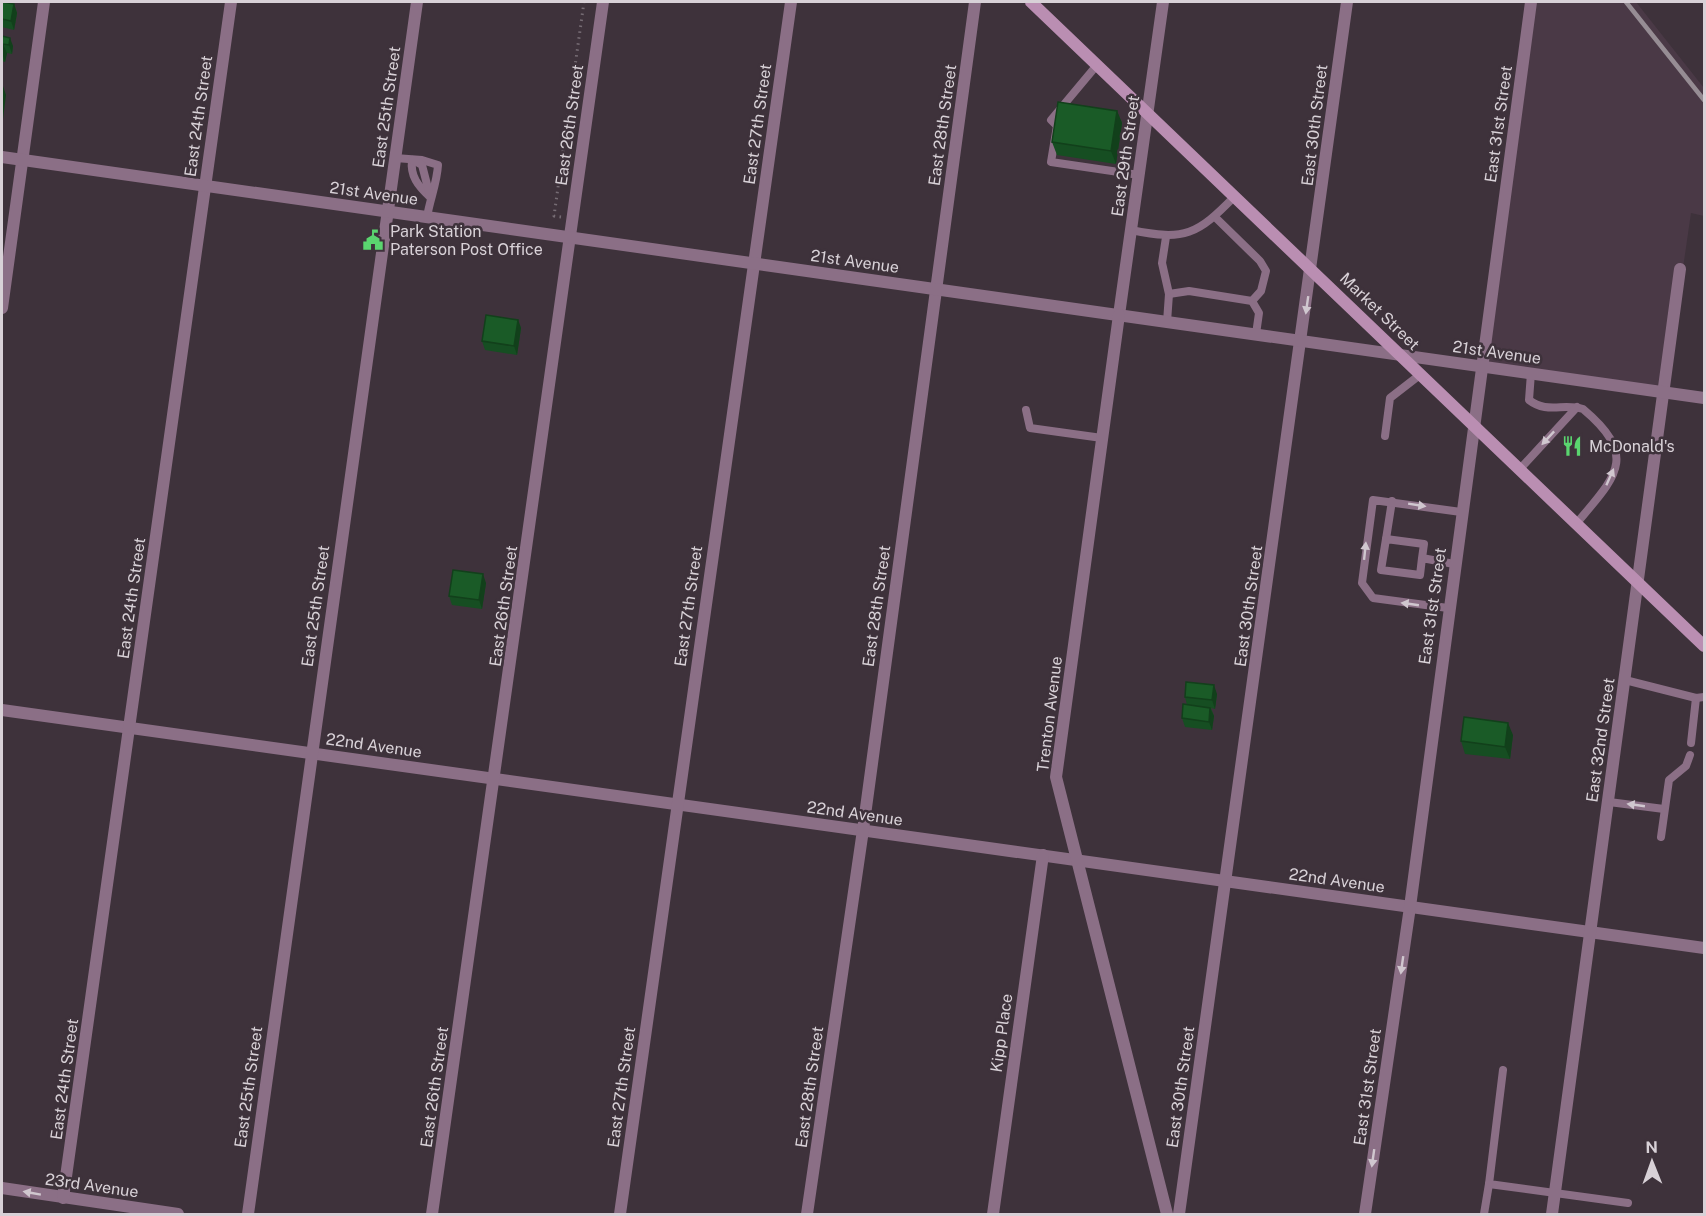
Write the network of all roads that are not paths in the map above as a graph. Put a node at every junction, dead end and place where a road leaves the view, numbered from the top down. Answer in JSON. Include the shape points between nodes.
{"nodes":[{"id":1,"x":44,"y":2,"type":"edge"},
{"id":2,"x":231,"y":2,"type":"edge"},
{"id":3,"x":417,"y":2,"type":"edge"},
{"id":4,"x":603,"y":2,"type":"edge"},
{"id":5,"x":791,"y":2,"type":"edge"},
{"id":6,"x":975,"y":2,"type":"edge"},
{"id":7,"x":1031,"y":2,"type":"edge"},
{"id":8,"x":1163,"y":2,"type":"edge"},
{"id":9,"x":1347,"y":2,"type":"edge"},
{"id":10,"x":1531,"y":2,"type":"edge"},
{"id":11,"x":1097,"y":65,"type":"junction"},
{"id":12,"x":1148,"y":113,"type":"junction"},
{"id":13,"x":2,"y":157,"type":"edge"},
{"id":14,"x":395,"y":158,"type":"junction"},
{"id":15,"x":22,"y":159,"type":"junction"},
{"id":16,"x":412,"y":160,"type":"junction"},
{"id":17,"x":1139,"y":175,"type":"junction"},
{"id":18,"x":206,"y":185,"type":"junction"},
{"id":19,"x":1235,"y":196,"type":"junction"},
{"id":20,"x":430,"y":197,"type":"junction"},
{"id":21,"x":387,"y":211,"type":"junction"},
{"id":22,"x":427,"y":217,"type":"junction"},
{"id":23,"x":1215,"y":217,"type":"junction"},
{"id":24,"x":1131,"y":230,"type":"junction"},
{"id":25,"x":570,"y":237,"type":"junction"},
{"id":26,"x":1166,"y":237,"type":"junction"},
{"id":27,"x":754,"y":263,"type":"junction"},
{"id":28,"x":1312,"y":269,"type":"junction"},
{"id":29,"x":1680,"y":269,"type":"dead end"},
{"id":30,"x":937,"y":289,"type":"junction"},
{"id":31,"x":1169,"y":294,"type":"junction"},
{"id":32,"x":1252,"y":301,"type":"junction"},
{"id":33,"x":2,"y":308,"type":"edge"},
{"id":34,"x":1119,"y":315,"type":"junction"},
{"id":35,"x":1167,"y":322,"type":"junction"},
{"id":36,"x":1256,"y":334,"type":"junction"},
{"id":37,"x":1302,"y":341,"type":"junction"},
{"id":38,"x":1402,"y":355,"type":"junction"},
{"id":39,"x":1482,"y":366,"type":"junction"},
{"id":40,"x":1531,"y":373,"type":"junction"},
{"id":41,"x":1421,"y":374,"type":"junction"},
{"id":42,"x":1664,"y":392,"type":"junction"},
{"id":43,"x":1704,"y":398,"type":"edge"},
{"id":44,"x":1577,"y":407,"type":"junction"},
{"id":45,"x":1026,"y":410,"type":"dead end"},
{"id":46,"x":1474,"y":425,"type":"junction"},
{"id":47,"x":1385,"y":436,"type":"dead end"},
{"id":48,"x":1102,"y":438,"type":"junction"},
{"id":49,"x":1520,"y":469,"type":"junction"},
{"id":50,"x":1392,"y":501,"type":"junction"},
{"id":51,"x":1461,"y":512,"type":"junction"},
{"id":52,"x":1576,"y":524,"type":"junction"},
{"id":53,"x":1386,"y":539,"type":"junction"},
{"id":54,"x":1422,"y":558,"type":"junction"},
{"id":55,"x":1454,"y":564,"type":"junction"},
{"id":56,"x":1638,"y":584,"type":"junction"},
{"id":57,"x":1448,"y":608,"type":"junction"},
{"id":58,"x":1704,"y":646,"type":"edge"},
{"id":59,"x":1625,"y":680,"type":"junction"},
{"id":60,"x":1700,"y":698,"type":"edge"},
{"id":61,"x":2,"y":710,"type":"edge"},
{"id":62,"x":129,"y":728,"type":"junction"},
{"id":63,"x":1691,"y":743,"type":"dead end"},
{"id":64,"x":311,"y":753,"type":"junction"},
{"id":65,"x":1690,"y":755,"type":"dead end"},
{"id":66,"x":495,"y":778,"type":"junction"},
{"id":67,"x":1609,"y":802,"type":"junction"},
{"id":68,"x":676,"y":804,"type":"junction"},
{"id":69,"x":1664,"y":809,"type":"junction"},
{"id":70,"x":862,"y":830,"type":"junction"},
{"id":71,"x":1661,"y":837,"type":"dead end"},
{"id":72,"x":1042,"y":855,"type":"junction"},
{"id":73,"x":1077,"y":860,"type":"junction"},
{"id":74,"x":1227,"y":881,"type":"junction"},
{"id":75,"x":1410,"y":907,"type":"junction"},
{"id":76,"x":1591,"y":932,"type":"junction"},
{"id":77,"x":1704,"y":948,"type":"edge"},
{"id":78,"x":1503,"y":1070,"type":"dead end"},
{"id":79,"x":1489,"y":1184,"type":"junction"},
{"id":80,"x":2,"y":1188,"type":"edge"},
{"id":81,"x":1555,"y":1193,"type":"junction"},
{"id":82,"x":63,"y":1198,"type":"junction"},
{"id":83,"x":1628,"y":1203,"type":"dead end"},
{"id":84,"x":178,"y":1215,"type":"edge"},
{"id":85,"x":248,"y":1215,"type":"edge"},
{"id":86,"x":432,"y":1215,"type":"edge"},
{"id":87,"x":620,"y":1215,"type":"edge"},
{"id":88,"x":807,"y":1215,"type":"edge"},
{"id":89,"x":993,"y":1215,"type":"edge"},
{"id":90,"x":1167,"y":1215,"type":"edge"},
{"id":91,"x":1179,"y":1215,"type":"edge"},
{"id":92,"x":1365,"y":1215,"type":"edge"},
{"id":93,"x":1484,"y":1215,"type":"edge"},
{"id":94,"x":1552,"y":1215,"type":"edge"}],
"edges":[{"from":1,"to":15,"type":"street"},
{"from":2,"to":18,"type":"street","name":"East 24th Street"},
{"from":3,"to":14,"type":"street","name":"East 25th Street"},
{"from":4,"to":25,"type":"street","name":"East 26th Street"},
{"from":5,"to":27,"type":"street","name":"East 27th Street"},
{"from":6,"to":30,"type":"street","name":"East 28th Street"},
{"from":7,"to":11,"type":"main road","name":"Market Street"},
{"from":8,"to":12,"type":"street","name":"East 29th Street"},
{"from":9,"to":28,"type":"street","name":"East 30th Street"},
{"from":10,"to":39,"type":"street","name":"East 31st Street"},
{"from":11,"to":12,"type":"main road","name":"Market Street"},
{"from":11,"to":17,"type":"lane","via":[[1051,120],[1057,126],[1051,162]]},
{"from":12,"to":17,"type":"street","name":"East 29th Street"},
{"from":12,"to":19,"type":"main road","name":"Market Street"},
{"from":13,"to":15,"type":"street","name":"21st Avenue"},
{"from":14,"to":16,"type":"lane"},
{"from":14,"to":21,"type":"street","name":"East 25th Street"},
{"from":15,"to":18,"type":"street","name":"21st Avenue"},
{"from":15,"to":33,"type":"street"},
{"from":16,"to":20,"type":"lane","via":[[422,165]]},
{"from":16,"to":20,"type":"lane","via":[[438,165],[437,182]]},
{"from":17,"to":24,"type":"street","name":"East 29th Street"},
{"from":18,"to":21,"type":"street","name":"21st Avenue"},
{"from":18,"to":62,"type":"street","name":"East 24th Street"},
{"from":19,"to":23,"type":"lane"},
{"from":19,"to":28,"type":"main road","name":"Market Street"},
{"from":20,"to":22,"type":"lane"},
{"from":21,"to":22,"type":"street","name":"21st Avenue"},
{"from":21,"to":64,"type":"street","name":"East 25th Street"},
{"from":22,"to":25,"type":"street","name":"21st Avenue"},
{"from":23,"to":26,"type":"lane","via":[[1199,230]]},
{"from":23,"to":32,"type":"lane","via":[[1266,271],[1261,291]]},
{"from":24,"to":26,"type":"lane"},
{"from":24,"to":34,"type":"street","name":"East 29th Street"},
{"from":25,"to":27,"type":"street","name":"21st Avenue"},
{"from":25,"to":66,"type":"street","name":"East 26th Street"},
{"from":26,"to":31,"type":"lane","via":[[1162,263]]},
{"from":27,"to":30,"type":"street","name":"21st Avenue"},
{"from":27,"to":68,"type":"street","name":"East 27th Street"},
{"from":28,"to":37,"type":"street","name":"East 30th Street","one_way":true},
{"from":28,"to":38,"type":"main road","name":"Market Street"},
{"from":29,"to":42,"type":"street","name":"East 32nd Street"},
{"from":30,"to":34,"type":"street","name":"21st Avenue"},
{"from":30,"to":70,"type":"street","name":"East 28th Street"},
{"from":31,"to":32,"type":"lane","via":[[1189,291]]},
{"from":31,"to":35,"type":"lane"},
{"from":32,"to":36,"type":"lane","via":[[1259,313]]},
{"from":34,"to":35,"type":"street","name":"21st Avenue"},
{"from":34,"to":48,"type":"street","name":"Trenton Avenue"},
{"from":35,"to":36,"type":"street","name":"21st Avenue"},
{"from":36,"to":37,"type":"street","name":"21st Avenue"},
{"from":37,"to":38,"type":"street","name":"21st Avenue"},
{"from":37,"to":74,"type":"street","name":"East 30th Street"},
{"from":38,"to":39,"type":"street","name":"21st Avenue"},
{"from":38,"to":41,"type":"main road","name":"Market Street"},
{"from":39,"to":40,"type":"street","name":"21st Avenue"},
{"from":39,"to":46,"type":"street","name":"East 31st Street"},
{"from":40,"to":42,"type":"street","name":"21st Avenue"},
{"from":40,"to":44,"type":"lane","via":[[1529,400],[1538,407]]},
{"from":41,"to":46,"type":"main road","name":"Market Street"},
{"from":41,"to":47,"type":"lane","via":[[1390,398]]},
{"from":42,"to":43,"type":"street","name":"21st Avenue"},
{"from":42,"to":56,"type":"street","name":"East 32nd Street"},
{"from":44,"to":49,"type":"lane","one_way":true},
{"from":52,"to":44,"type":"lane","one_way":true,"via":[[1613,479],[1617,449],[1598,422]]},
{"from":45,"to":48,"type":"lane","via":[[1030,428]]},
{"from":46,"to":49,"type":"main road","name":"Market Street"},
{"from":46,"to":51,"type":"street","name":"East 31st Street"},
{"from":48,"to":73,"type":"street","name":"Trenton Avenue","via":[[1057,759],[1056,777]]},
{"from":49,"to":52,"type":"main road","name":"Market Street"},
{"from":50,"to":51,"type":"lane","one_way":true},
{"from":50,"to":53,"type":"lane"},
{"from":57,"to":50,"type":"lane","one_way":true,"via":[[1373,598],[1366,593],[1362,583],[1372,500]]},
{"from":51,"to":55,"type":"street","name":"East 31st Street"},
{"from":52,"to":56,"type":"main road","name":"Market Street"},
{"from":53,"to":54,"type":"lane","via":[[1424,544]]},
{"from":53,"to":54,"type":"lane","via":[[1381,570],[1420,575]]},
{"from":54,"to":55,"type":"lane"},
{"from":55,"to":57,"type":"street","name":"East 31st Street"},
{"from":56,"to":58,"type":"main road","name":"Market Street"},
{"from":56,"to":59,"type":"street","name":"East 32nd Street"},
{"from":57,"to":75,"type":"street","name":"East 31st Street"},
{"from":59,"to":60,"type":"lane"},
{"from":59,"to":67,"type":"street","name":"East 32nd Street"},
{"from":60,"to":63,"type":"lane"},
{"from":61,"to":62,"type":"street","name":"22nd Avenue"},
{"from":62,"to":64,"type":"street","name":"22nd Avenue"},
{"from":62,"to":82,"type":"street","name":"East 24th Street"},
{"from":64,"to":66,"type":"street","name":"22nd Avenue"},
{"from":64,"to":85,"type":"street","name":"East 25th Street"},
{"from":65,"to":69,"type":"lane","via":[[1686,766],[1669,780]]},
{"from":66,"to":68,"type":"street","name":"22nd Avenue"},
{"from":66,"to":86,"type":"street","name":"East 26th Street"},
{"from":69,"to":67,"type":"lane","one_way":true},
{"from":67,"to":76,"type":"street","name":"East 32nd Street"},
{"from":68,"to":70,"type":"street","name":"22nd Avenue"},
{"from":68,"to":87,"type":"street","name":"East 27th Street"},
{"from":69,"to":71,"type":"lane"},
{"from":70,"to":72,"type":"street","name":"22nd Avenue"},
{"from":70,"to":88,"type":"street","name":"East 28th Street"},
{"from":72,"to":73,"type":"street","name":"22nd Avenue"},
{"from":72,"to":89,"type":"street","name":"Kipp Place"},
{"from":73,"to":74,"type":"street","name":"22nd Avenue"},
{"from":73,"to":90,"type":"street","name":"Trenton Avenue"},
{"from":74,"to":75,"type":"street","name":"22nd Avenue"},
{"from":74,"to":91,"type":"street","name":"East 30th Street"},
{"from":75,"to":76,"type":"street","name":"22nd Avenue"},
{"from":75,"to":92,"type":"street","name":"East 31st Street","one_way":true},
{"from":76,"to":77,"type":"street","name":"22nd Avenue"},
{"from":76,"to":81,"type":"street","name":"East 32nd Street"},
{"from":78,"to":79,"type":"lane"},
{"from":79,"to":81,"type":"lane"},
{"from":79,"to":93,"type":"lane"},
{"from":82,"to":80,"type":"street","name":"23rd Avenue","one_way":true},
{"from":81,"to":83,"type":"lane"},
{"from":81,"to":94,"type":"street","name":"East 32nd Street"},
{"from":82,"to":84,"type":"street","name":"23rd Avenue"}]}
